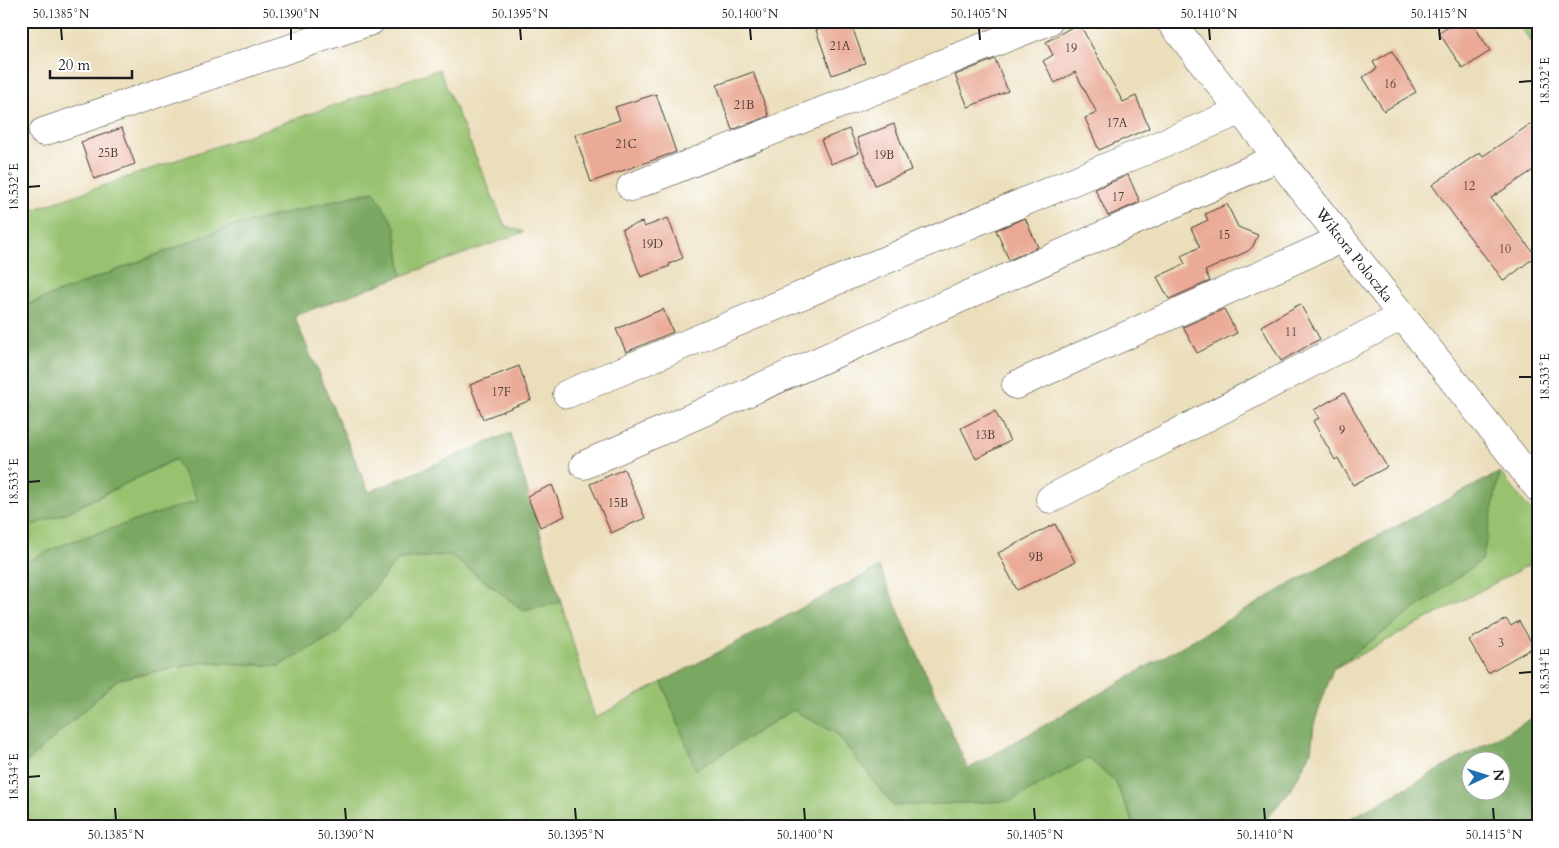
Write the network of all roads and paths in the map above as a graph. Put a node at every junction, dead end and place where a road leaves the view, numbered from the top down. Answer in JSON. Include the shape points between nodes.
{"nodes":[{"id":1,"x":371,"y":21,"type":"edge"},
{"id":2,"x":1049,"y":21,"type":"edge"},
{"id":3,"x":1170,"y":21,"type":"edge"},
{"id":4,"x":1240,"y":111,"type":"junction"},
{"id":5,"x":43,"y":132,"type":"dead end"},
{"id":6,"x":1277,"y":158,"type":"junction"},
{"id":7,"x":631,"y":187,"type":"dead end"},
{"id":8,"x":1341,"y":239,"type":"junction"},
{"id":9,"x":1402,"y":316,"type":"junction"},
{"id":10,"x":1016,"y":386,"type":"dead end"},
{"id":11,"x":567,"y":394,"type":"dead end"},
{"id":12,"x":584,"y":465,"type":"dead end"},
{"id":13,"x":1538,"y":488,"type":"edge"},
{"id":14,"x":1050,"y":498,"type":"dead end"}],
"edges":[{"from":1,"to":5,"type":"street"},
{"from":2,"to":7,"type":"street"},
{"from":3,"to":4,"type":"street","name":"Wiktora Poloczka"},
{"from":4,"to":6,"type":"street","name":"Wiktora Poloczka"},
{"from":4,"to":11,"type":"street"},
{"from":6,"to":8,"type":"street","name":"Wiktora Poloczka"},
{"from":6,"to":12,"type":"street"},
{"from":8,"to":9,"type":"street","name":"Wiktora Poloczka"},
{"from":8,"to":10,"type":"street"},
{"from":9,"to":13,"type":"street","name":"Wiktora Poloczka"},
{"from":9,"to":14,"type":"street"}]}
